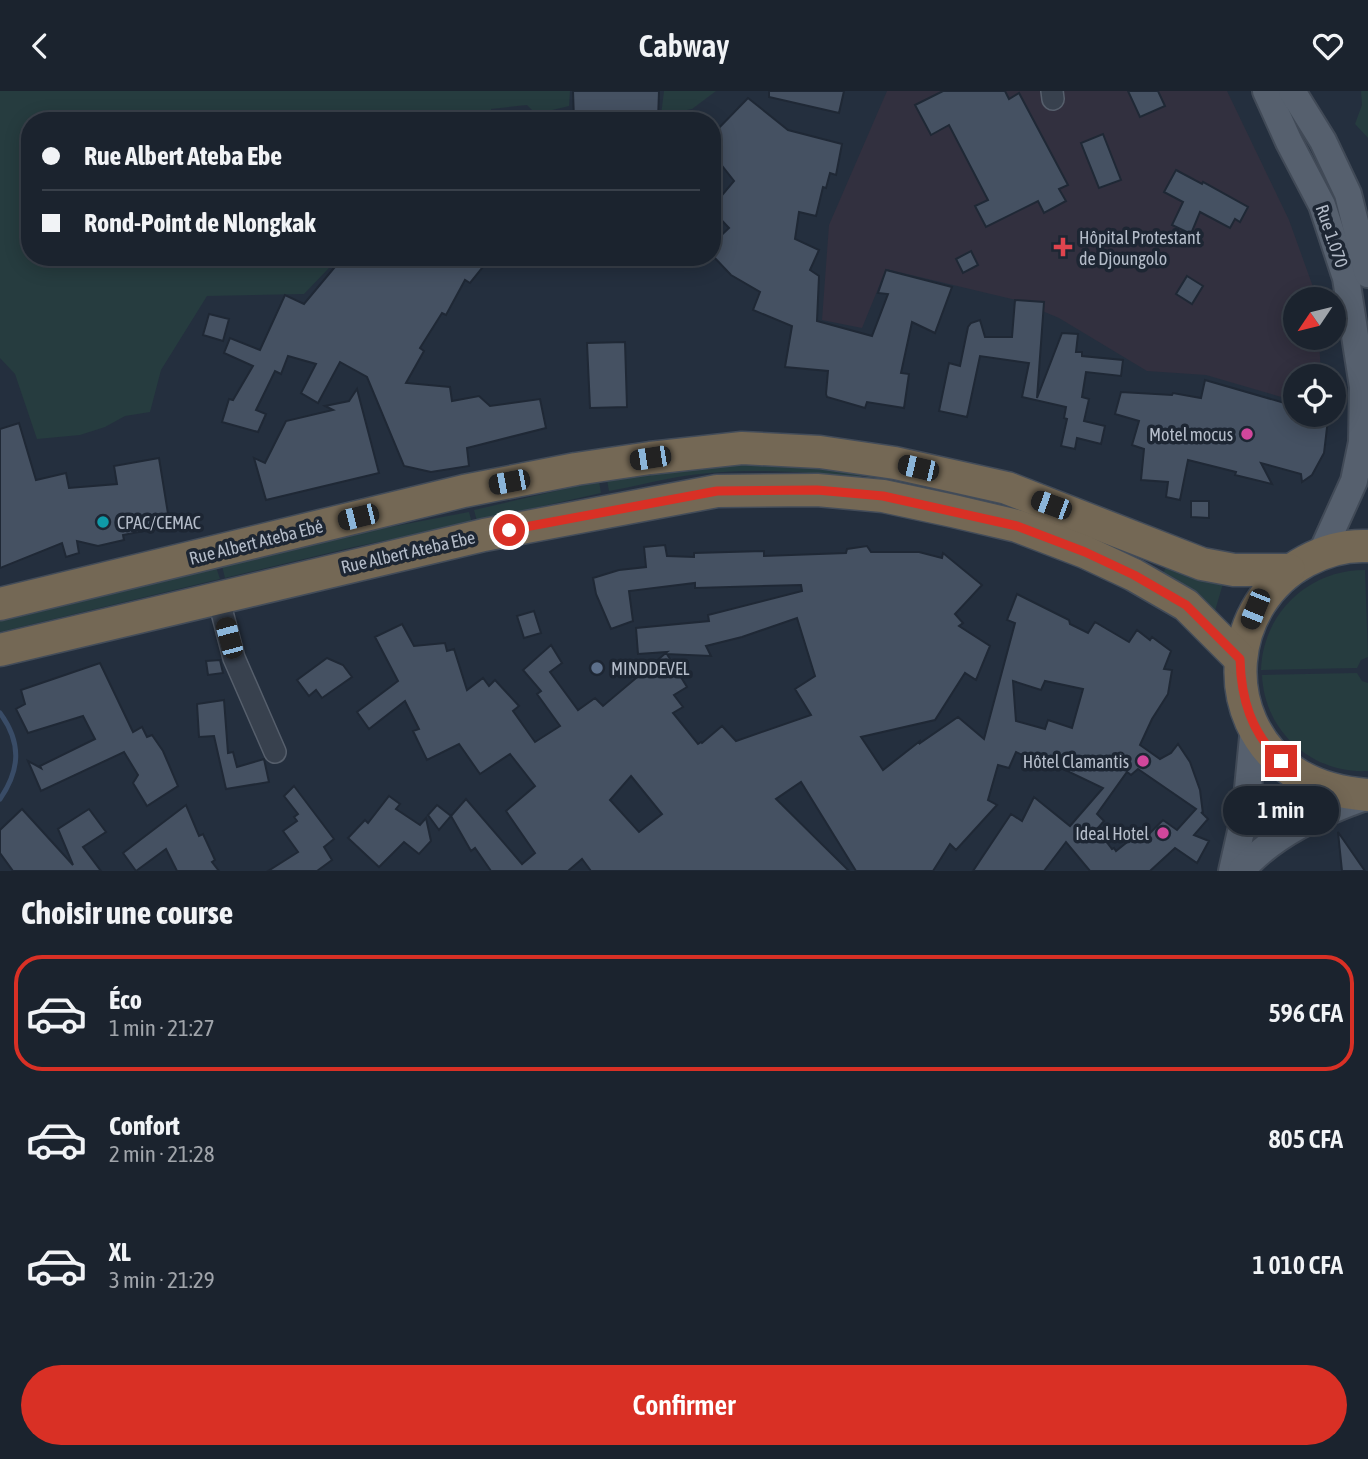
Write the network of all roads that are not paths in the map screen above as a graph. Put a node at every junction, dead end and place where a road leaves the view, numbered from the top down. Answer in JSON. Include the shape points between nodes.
{"nodes":[{"id":1,"x":1266,"y":91,"type":"edge"},
{"id":2,"x":1292,"y":91,"type":"edge"},
{"id":3,"x":1358,"y":193,"type":"edge"},
{"id":4,"x":1322,"y":205,"type":"junction"},
{"id":5,"x":1367,"y":263,"type":"edge"},
{"id":6,"x":1368,"y":546,"type":"edge"},
{"id":7,"x":1322,"y":552,"type":"junction"},
{"id":8,"x":1289,"y":570,"type":"junction"},
{"id":9,"x":218,"y":597,"type":"junction"},
{"id":10,"x":0,"y":604,"type":"edge"},
{"id":11,"x":0,"y":650,"type":"edge"},
{"id":12,"x":1240,"y":659,"type":"junction"},
{"id":13,"x":1254,"y":727,"type":"junction"},
{"id":14,"x":275,"y":752,"type":"dead end"},
{"id":15,"x":1368,"y":795,"type":"edge"},
{"id":16,"x":1232,"y":871,"type":"edge"},
{"id":17,"x":1241,"y":871,"type":"edge"}],
"edges":[{"from":1,"to":4,"type":"main road","name":"Rue 1.070"},
{"from":2,"to":3,"type":"main road","name":"Rue 1.070"},
{"from":3,"to":4,"type":"main road"},
{"from":3,"to":5,"type":"main road","name":"Rue 1.070"},
{"from":4,"to":7,"type":"main road","name":"Rue 1.070","via":[[1346,278],[1363,387],[1362,442],[1354,481]]},
{"from":6,"to":7,"type":"highway"},
{"from":7,"to":8,"type":"highway"},
{"from":8,"to":10,"type":"highway","name":"Rue Albert Ateba Ebé","via":[[1234,570],[1202,564],[1007,488],[895,463],[820,452],[742,448],[600,465],[464,491]]},
{"from":8,"to":12,"type":"highway","via":[[1255,609]]},
{"from":9,"to":11,"type":"highway","name":"Rue Albert Ateba Ebe"},
{"from":9,"to":12,"type":"highway","name":"Rue Albert Ateba Ebe","via":[[484,535],[717,491],[817,490],[883,496],[953,511],[1017,526],[1085,552],[1186,605]]},
{"from":9,"to":14,"type":"lane","via":[[234,658]]},
{"from":12,"to":13,"type":"highway","via":[[1245,705]]},
{"from":13,"to":15,"type":"highway","via":[[1291,771],[1316,785]]},
{"from":13,"to":16,"type":"main road","via":[[1246,809]]},
{"from":15,"to":17,"type":"main road","via":[[1297,828],[1262,850]]}]}
